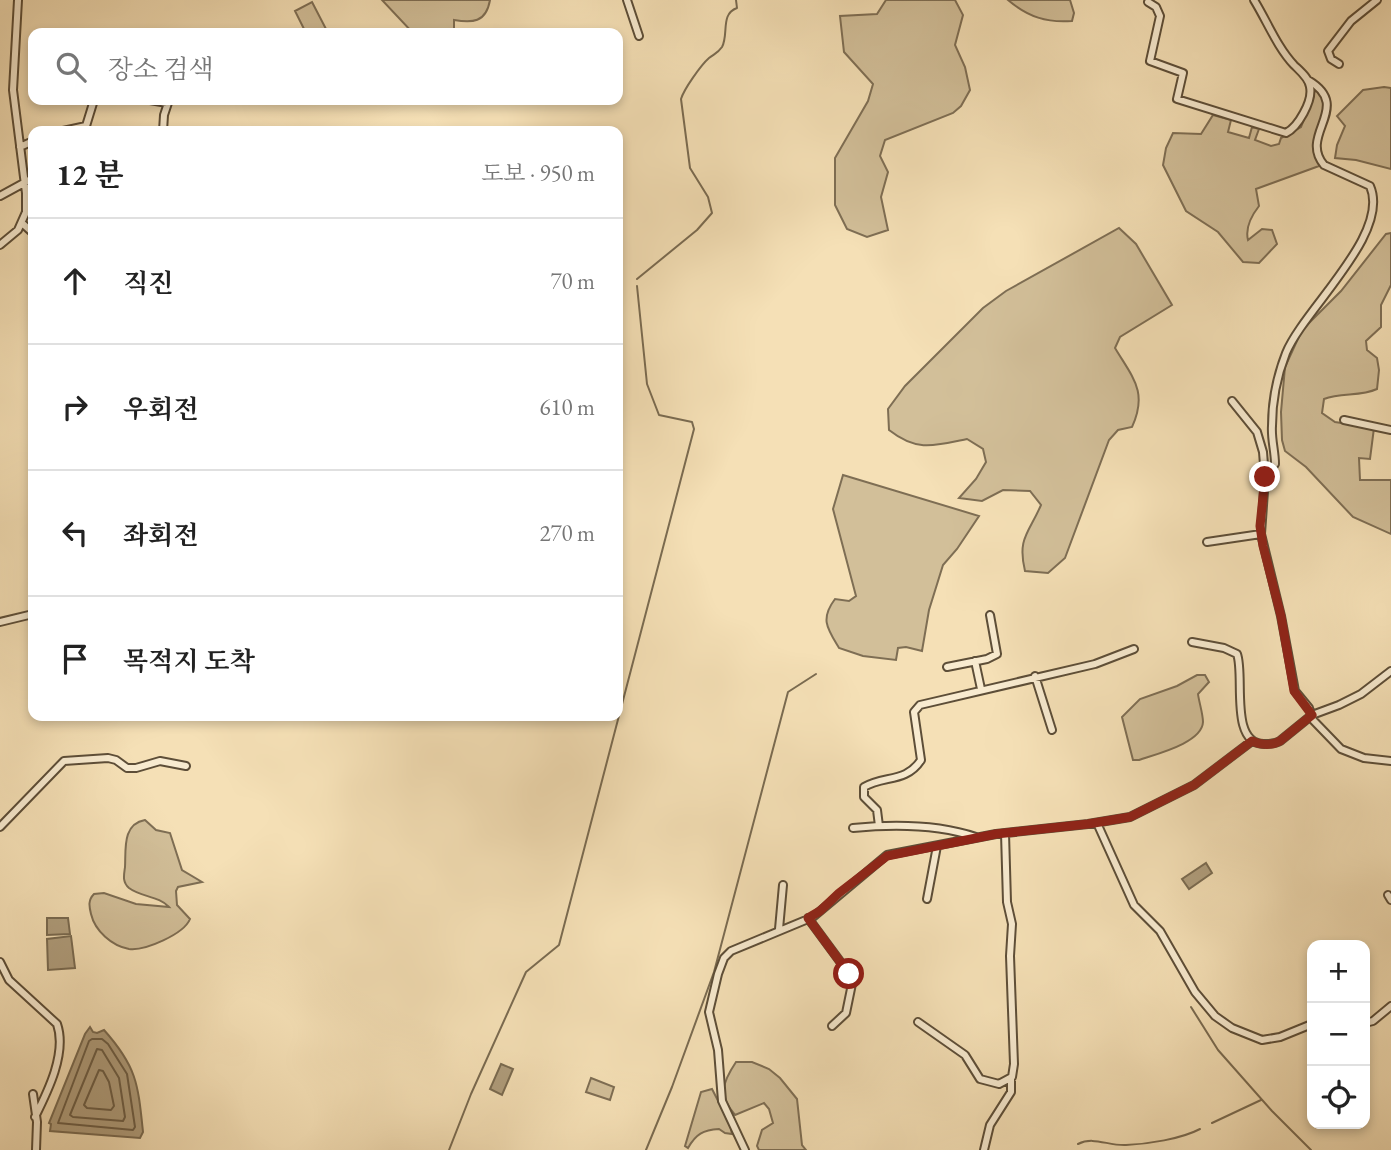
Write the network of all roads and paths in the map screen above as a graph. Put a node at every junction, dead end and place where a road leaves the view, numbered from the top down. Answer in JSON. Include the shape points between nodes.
{"nodes":[{"id":1,"x":18,"y":0,"type":"edge"},
{"id":2,"x":627,"y":0,"type":"edge"},
{"id":3,"x":1254,"y":0,"type":"edge"},
{"id":4,"x":1377,"y":0,"type":"edge"},
{"id":5,"x":1149,"y":2,"type":"dead end"},
{"id":6,"x":639,"y":36,"type":"dead end"},
{"id":7,"x":1339,"y":64,"type":"dead end"},
{"id":8,"x":1308,"y":80,"type":"junction"},
{"id":9,"x":92,"y":105,"type":"edge"},
{"id":10,"x":167,"y":105,"type":"edge"},
{"id":11,"x":86,"y":126,"type":"edge"},
{"id":12,"x":164,"y":126,"type":"edge"},
{"id":13,"x":28,"y":143,"type":"edge"},
{"id":14,"x":20,"y":147,"type":"junction"},
{"id":15,"x":28,"y":181,"type":"edge"},
{"id":16,"x":24,"y":184,"type":"junction"},
{"id":17,"x":0,"y":196,"type":"edge"},
{"id":18,"x":28,"y":202,"type":"edge"},
{"id":19,"x":28,"y":214,"type":"edge"},
{"id":20,"x":22,"y":223,"type":"junction"},
{"id":21,"x":28,"y":228,"type":"edge"},
{"id":22,"x":0,"y":244,"type":"edge"},
{"id":23,"x":1232,"y":401,"type":"dead end"},
{"id":24,"x":1343,"y":420,"type":"dead end"},
{"id":25,"x":1391,"y":429,"type":"edge"},
{"id":26,"x":1265,"y":477,"type":"junction"},
{"id":27,"x":1261,"y":534,"type":"junction"},
{"id":28,"x":1207,"y":542,"type":"dead end"},
{"id":29,"x":28,"y":615,"type":"edge"},
{"id":30,"x":990,"y":615,"type":"dead end"},
{"id":31,"x":0,"y":622,"type":"edge"},
{"id":32,"x":1192,"y":642,"type":"dead end"},
{"id":33,"x":1134,"y":649,"type":"dead end"},
{"id":34,"x":975,"y":661,"type":"junction"},
{"id":35,"x":947,"y":667,"type":"dead end"},
{"id":36,"x":1391,"y":671,"type":"edge"},
{"id":37,"x":1035,"y":676,"type":"junction"},
{"id":38,"x":981,"y":689,"type":"junction"},
{"id":39,"x":1312,"y":715,"type":"junction"},
{"id":40,"x":1052,"y":730,"type":"dead end"},
{"id":41,"x":1252,"y":741,"type":"junction"},
{"id":42,"x":1391,"y":761,"type":"edge"},
{"id":43,"x":186,"y":766,"type":"dead end"},
{"id":44,"x":1097,"y":823,"type":"junction"},
{"id":45,"x":879,"y":826,"type":"junction"},
{"id":46,"x":0,"y":827,"type":"edge"},
{"id":47,"x":853,"y":828,"type":"dead end"},
{"id":48,"x":1005,"y":833,"type":"junction"},
{"id":49,"x":978,"y":838,"type":"junction"},
{"id":50,"x":937,"y":846,"type":"junction"},
{"id":51,"x":783,"y":885,"type":"dead end"},
{"id":52,"x":927,"y":899,"type":"dead end"},
{"id":53,"x":808,"y":918,"type":"junction"},
{"id":54,"x":779,"y":929,"type":"junction"},
{"id":55,"x":0,"y":962,"type":"edge"},
{"id":56,"x":1391,"y":1006,"type":"edge"},
{"id":57,"x":918,"y":1022,"type":"dead end"},
{"id":58,"x":1370,"y":1022,"type":"edge"},
{"id":59,"x":832,"y":1026,"type":"dead end"},
{"id":60,"x":1307,"y":1026,"type":"edge"},
{"id":61,"x":1011,"y":1078,"type":"junction"},
{"id":62,"x":33,"y":1094,"type":"dead end"},
{"id":63,"x":35,"y":1117,"type":"junction"},
{"id":64,"x":36,"y":1150,"type":"edge"},
{"id":65,"x":745,"y":1150,"type":"edge"},
{"id":66,"x":984,"y":1150,"type":"edge"}],
"edges":[{"from":1,"to":14,"type":"street","via":[[13,90]]},
{"from":2,"to":6,"type":"street"},
{"from":3,"to":8,"type":"street","via":[[1280,46]]},
{"from":4,"to":7,"type":"street","via":[[1351,21],[1328,51]]},
{"from":5,"to":8,"type":"street","via":[[1160,16],[1150,61],[1183,73],[1177,99],[1286,133],[1309,100]]},
{"from":8,"to":26,"type":"street","via":[[1326,95],[1328,106],[1318,141],[1320,162],[1370,186],[1371,222],[1358,251],[1299,328],[1287,352],[1274,401],[1275,464]]},
{"from":9,"to":11,"type":"street"},
{"from":10,"to":12,"type":"street"},
{"from":13,"to":14,"type":"street"},
{"from":14,"to":16,"type":"street"},
{"from":15,"to":16,"type":"street"},
{"from":16,"to":17,"type":"street"},
{"from":16,"to":18,"type":"street"},
{"from":19,"to":20,"type":"street"},
{"from":20,"to":21,"type":"street"},
{"from":20,"to":22,"type":"street"},
{"from":23,"to":26,"type":"street","via":[[1257,432]]},
{"from":24,"to":25,"type":"street"},
{"from":26,"to":27,"type":"street"},
{"from":27,"to":28,"type":"street"},
{"from":27,"to":39,"type":"street","via":[[1294,691]]},
{"from":29,"to":31,"type":"street"},
{"from":30,"to":34,"type":"street","via":[[997,654]]},
{"from":32,"to":41,"type":"street","via":[[1237,654],[1242,722]]},
{"from":33,"to":37,"type":"street","via":[[1095,664]]},
{"from":34,"to":35,"type":"street"},
{"from":34,"to":38,"type":"street"},
{"from":36,"to":39,"type":"street","via":[[1361,694]]},
{"from":37,"to":38,"type":"street"},
{"from":37,"to":40,"type":"street"},
{"from":38,"to":45,"type":"street","via":[[917,708],[914,718],[921,760],[917,767],[864,788],[864,797],[877,810]]},
{"from":39,"to":41,"type":"street","via":[[1275,744]]},
{"from":39,"to":42,"type":"street","via":[[1347,753]]},
{"from":41,"to":44,"type":"street","via":[[1194,785],[1130,817]]},
{"from":43,"to":46,"type":"street","via":[[160,761],[127,768],[108,758],[64,761]]},
{"from":44,"to":48,"type":"street"},
{"from":44,"to":60,"type":"street","via":[[1134,905],[1160,931],[1195,992],[1215,1016],[1262,1040]]},
{"from":45,"to":47,"type":"street"},
{"from":45,"to":49,"type":"street","via":[[956,831]]},
{"from":48,"to":49,"type":"street"},
{"from":48,"to":61,"type":"street","via":[[1007,902],[1013,924]]},
{"from":49,"to":50,"type":"street"},
{"from":50,"to":52,"type":"street"},
{"from":50,"to":53,"type":"street","via":[[887,856]]},
{"from":51,"to":54,"type":"street"},
{"from":53,"to":54,"type":"street"},
{"from":53,"to":59,"type":"street","via":[[852,979],[846,1013]]},
{"from":54,"to":65,"type":"street","via":[[724,958],[710,1002],[722,1101]]},
{"from":55,"to":63,"type":"street","via":[[9,981],[57,1024],[60,1034],[54,1069]]},
{"from":56,"to":58,"type":"street"},
{"from":57,"to":61,"type":"street","via":[[965,1055],[980,1079],[999,1084]]},
{"from":61,"to":66,"type":"street","via":[[1011,1092],[990,1125]]},
{"from":62,"to":63,"type":"street"},
{"from":63,"to":64,"type":"street"}]}
